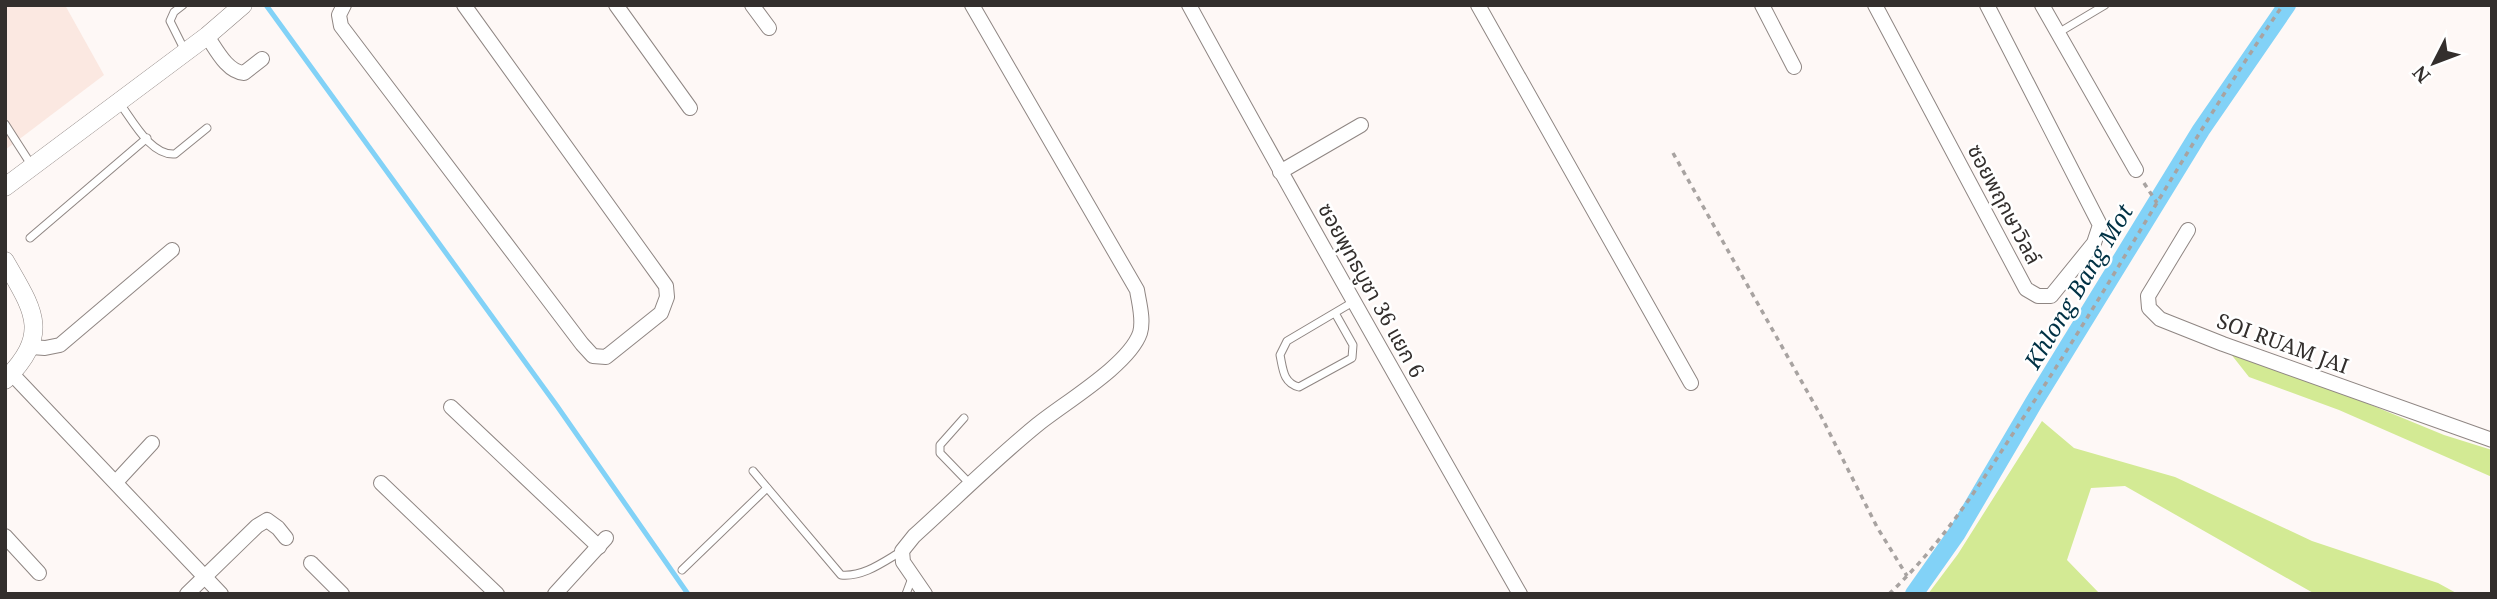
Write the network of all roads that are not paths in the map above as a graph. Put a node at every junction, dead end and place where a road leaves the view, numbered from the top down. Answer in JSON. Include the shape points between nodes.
{"nodes":[{"id":1,"x":183,"y":5,"type":"edge"},
{"id":2,"x":243,"y":5,"type":"edge"},
{"id":3,"x":344,"y":5,"type":"edge"},
{"id":4,"x":464,"y":5,"type":"edge"},
{"id":5,"x":616,"y":5,"type":"edge"},
{"id":6,"x":752,"y":5,"type":"edge"},
{"id":7,"x":972,"y":5,"type":"edge"},
{"id":8,"x":1189,"y":5,"type":"edge"},
{"id":9,"x":1478,"y":5,"type":"edge"},
{"id":10,"x":1762,"y":5,"type":"edge"},
{"id":11,"x":1875,"y":5,"type":"edge"},
{"id":12,"x":1987,"y":5,"type":"edge"},
{"id":13,"x":2042,"y":5,"type":"edge"},
{"id":14,"x":2105,"y":5,"type":"edge"},
{"id":15,"x":769,"y":28,"type":"dead end"},
{"id":16,"x":2058,"y":33,"type":"junction"},
{"id":17,"x":207,"y":36,"type":"junction"},
{"id":18,"x":185,"y":51,"type":"junction"},
{"id":19,"x":261,"y":59,"type":"dead end"},
{"id":20,"x":1794,"y":67,"type":"dead end"},
{"id":21,"x":118,"y":101,"type":"junction"},
{"id":22,"x":690,"y":108,"type":"dead end"},
{"id":23,"x":5,"y":124,"type":"edge"},
{"id":24,"x":1361,"y":125,"type":"dead end"},
{"id":25,"x":207,"y":128,"type":"dead end"},
{"id":26,"x":147,"y":138,"type":"junction"},
{"id":27,"x":32,"y":166,"type":"junction"},
{"id":28,"x":2136,"y":170,"type":"road end"},
{"id":29,"x":1280,"y":172,"type":"junction"},
{"id":30,"x":5,"y":187,"type":"edge"},
{"id":31,"x":2188,"y":230,"type":"dead end"},
{"id":32,"x":30,"y":238,"type":"dead end"},
{"id":33,"x":172,"y":250,"type":"dead end"},
{"id":34,"x":5,"y":261,"type":"edge"},
{"id":35,"x":1353,"y":302,"type":"junction"},
{"id":36,"x":1335,"y":313,"type":"junction"},
{"id":37,"x":31,"y":346,"type":"junction"},
{"id":38,"x":8,"y":377,"type":"edge"},
{"id":39,"x":1691,"y":383,"type":"dead end"},
{"id":40,"x":452,"y":407,"type":"dead end"},
{"id":41,"x":964,"y":418,"type":"dead end"},
{"id":42,"x":2492,"y":440,"type":"edge"},
{"id":43,"x":152,"y":443,"type":"dead end"},
{"id":44,"x":753,"y":471,"type":"dead end"},
{"id":45,"x":116,"y":482,"type":"junction"},
{"id":46,"x":381,"y":483,"type":"dead end"},
{"id":47,"x":971,"y":485,"type":"junction"},
{"id":48,"x":767,"y":488,"type":"junction"},
{"id":49,"x":5,"y":536,"type":"edge"},
{"id":50,"x":286,"y":538,"type":"dead end"},
{"id":51,"x":902,"y":551,"type":"junction"},
{"id":52,"x":311,"y":563,"type":"dead end"},
{"id":53,"x":682,"y":570,"type":"dead end"},
{"id":54,"x":39,"y":573,"type":"dead end"},
{"id":55,"x":206,"y":576,"type":"junction"},
{"id":56,"x":913,"y":577,"type":"junction"},
{"id":57,"x":187,"y":594,"type":"edge"},
{"id":58,"x":221,"y":594,"type":"edge"},
{"id":59,"x":342,"y":594,"type":"edge"},
{"id":60,"x":497,"y":594,"type":"edge"},
{"id":61,"x":555,"y":594,"type":"edge"},
{"id":62,"x":906,"y":594,"type":"edge"},
{"id":63,"x":925,"y":594,"type":"edge"},
{"id":64,"x":1520,"y":594,"type":"edge"}],
"edges":[{"from":1,"to":18,"type":"lane","via":[[170,21]]},
{"from":2,"to":17,"type":"street"},
{"from":3,"to":4,"type":"street","via":[[339,15],[341,26],[582,344],[593,356],[606,357],[661,313],[666,286]]},
{"from":5,"to":22,"type":"street"},
{"from":6,"to":15,"type":"street"},
{"from":7,"to":47,"type":"street","via":[[1137,290],[1141,332],[1113,368],[1037,425]]},
{"from":8,"to":29,"type":"street","name":"ซอยพุทธบูชา 36 แยก 6"},
{"from":9,"to":39,"type":"street"},
{"from":10,"to":20,"type":"street"},
{"from":11,"to":12,"type":"street","name":"ซอยพฤกษาวิลล์","via":[[2026,289],[2038,296],[2051,296],[2094,243],[2100,225]]},
{"from":13,"to":16,"type":"street"},
{"from":14,"to":16,"type":"lane"},
{"from":16,"to":28,"type":"street"},
{"from":17,"to":18,"type":"street"},
{"from":17,"to":19,"type":"street","via":[[238,72],[244,73]]},
{"from":18,"to":21,"type":"street"},
{"from":21,"to":26,"type":"lane"},
{"from":21,"to":27,"type":"street"},
{"from":23,"to":27,"type":"lane"},
{"from":24,"to":29,"type":"street"},
{"from":25,"to":26,"type":"lane","via":[[175,154],[157,150]]},
{"from":26,"to":32,"type":"lane"},
{"from":27,"to":30,"type":"street"},
{"from":29,"to":35,"type":"street","name":"ซอยพุทธบูชา 36 แยก 6"},
{"from":31,"to":42,"type":"street","name":"SOI RUAM JAI","via":[[2148,296],[2148,308],[2160,319]]},
{"from":33,"to":37,"type":"street","via":[[60,345]]},
{"from":34,"to":37,"type":"street","via":[[33,313]]},
{"from":35,"to":36,"type":"lane"},
{"from":35,"to":64,"type":"street","name":"ซอยพุทธบูชา 36 แยก 6"},
{"from":36,"to":36,"type":"lane","via":[[1287,341],[1280,351],[1285,379],[1293,386],[1352,358],[1353,345]]},
{"from":37,"to":38,"type":"street"},
{"from":38,"to":45,"type":"street"},
{"from":40,"to":61,"type":"street","via":[[602,543]]},
{"from":41,"to":47,"type":"lane","via":[[940,445],[940,453]]},
{"from":43,"to":45,"type":"street"},
{"from":44,"to":48,"type":"lane"},
{"from":45,"to":55,"type":"street"},
{"from":46,"to":60,"type":"street"},
{"from":47,"to":51,"type":"street"},
{"from":48,"to":51,"type":"lane","via":[[841,575],[866,572]]},
{"from":48,"to":53,"type":"lane"},
{"from":49,"to":54,"type":"street"},
{"from":50,"to":55,"type":"street","via":[[267,520]]},
{"from":51,"to":56,"type":"street"},
{"from":52,"to":59,"type":"street"},
{"from":55,"to":57,"type":"street"},
{"from":55,"to":58,"type":"street"},
{"from":56,"to":62,"type":"lane"},
{"from":56,"to":63,"type":"street"}]}
